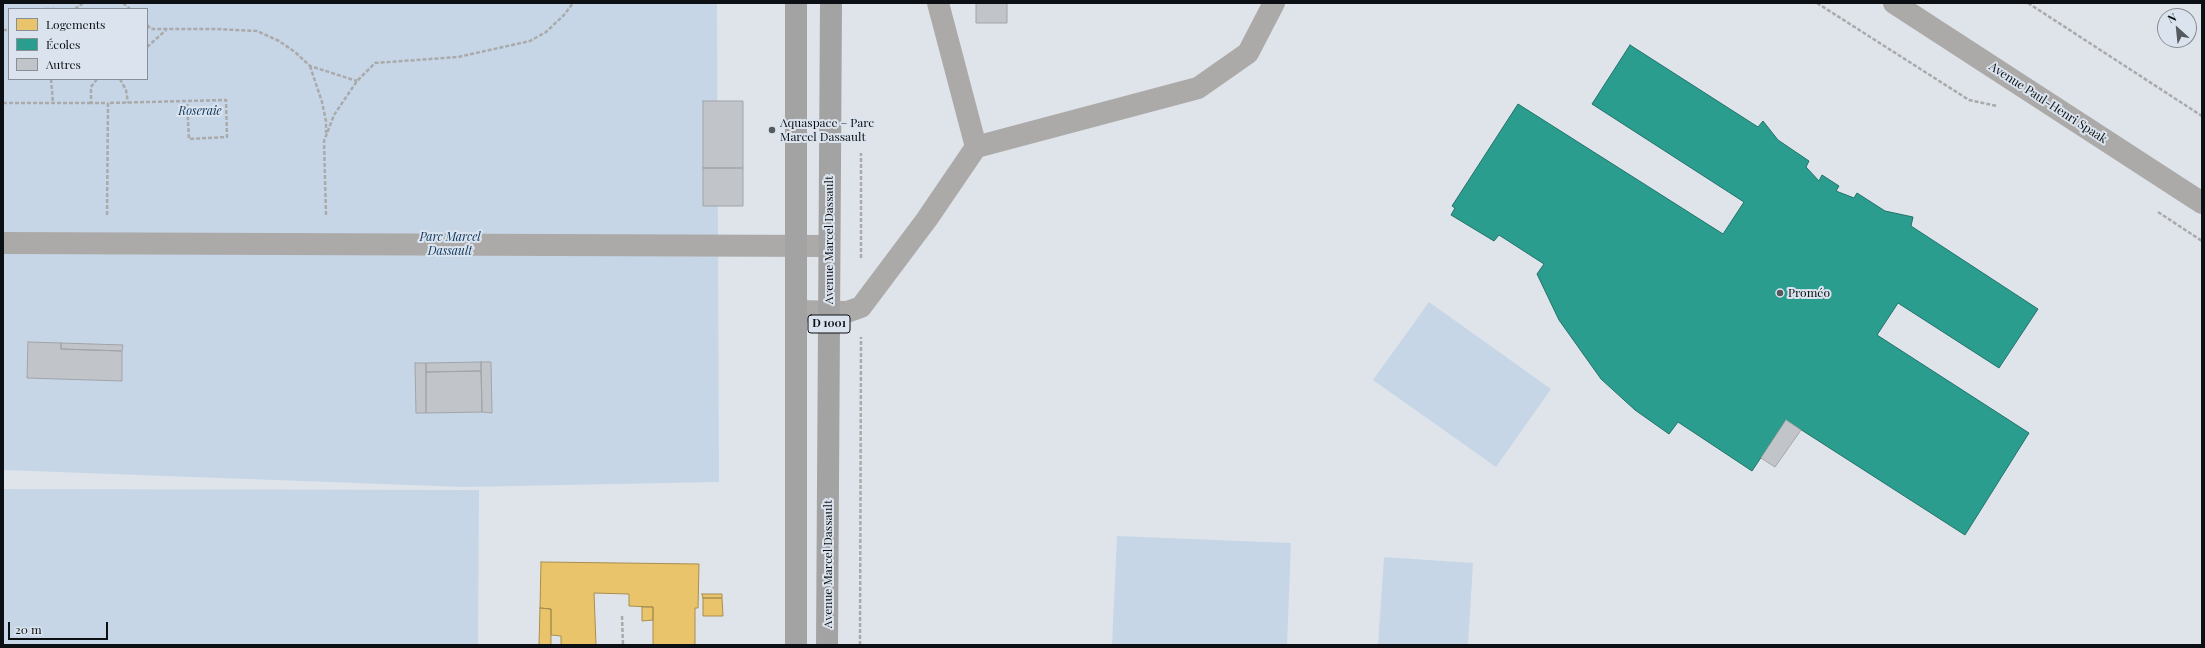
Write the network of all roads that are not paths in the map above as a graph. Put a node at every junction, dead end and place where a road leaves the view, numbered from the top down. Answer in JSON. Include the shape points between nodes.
{"nodes":[{"id":1,"x":796,"y":3,"type":"edge"},
{"id":2,"x":831,"y":3,"type":"edge"},
{"id":3,"x":938,"y":3,"type":"edge"},
{"id":4,"x":1274,"y":3,"type":"edge"},
{"id":5,"x":1894,"y":3,"type":"edge"},
{"id":6,"x":976,"y":147,"type":"junction"},
{"id":7,"x":2202,"y":203,"type":"edge"},
{"id":8,"x":3,"y":243,"type":"edge"},
{"id":9,"x":796,"y":246,"type":"junction"},
{"id":10,"x":830,"y":246,"type":"junction"},
{"id":11,"x":796,"y":311,"type":"junction"},
{"id":12,"x":829,"y":311,"type":"junction"},
{"id":13,"x":796,"y":645,"type":"edge"},
{"id":14,"x":827,"y":645,"type":"edge"}],
"edges":[{"from":1,"to":9,"type":"main road","number":"D 1001"},
{"from":2,"to":10,"type":"main road","name":"Avenue Marcel Dassault","number":"D 1001"},
{"from":3,"to":6,"type":"street"},
{"from":4,"to":6,"type":"street","via":[[1248,53],[1198,88]]},
{"from":5,"to":7,"type":"street","name":"Avenue Paul-Henri Spaak"},
{"from":6,"to":12,"type":"street","via":[[927,219],[861,307],[847,312]]},
{"from":8,"to":9,"type":"street"},
{"from":9,"to":10,"type":"street"},
{"from":9,"to":11,"type":"main road","number":"D 1001"},
{"from":10,"to":12,"type":"main road","name":"Avenue Marcel Dassault","number":"D 1001"},
{"from":11,"to":12,"type":"street"},
{"from":11,"to":13,"type":"main road","number":"D 1001"},
{"from":12,"to":14,"type":"main road","name":"Avenue Marcel Dassault","number":"D 1001"}]}
